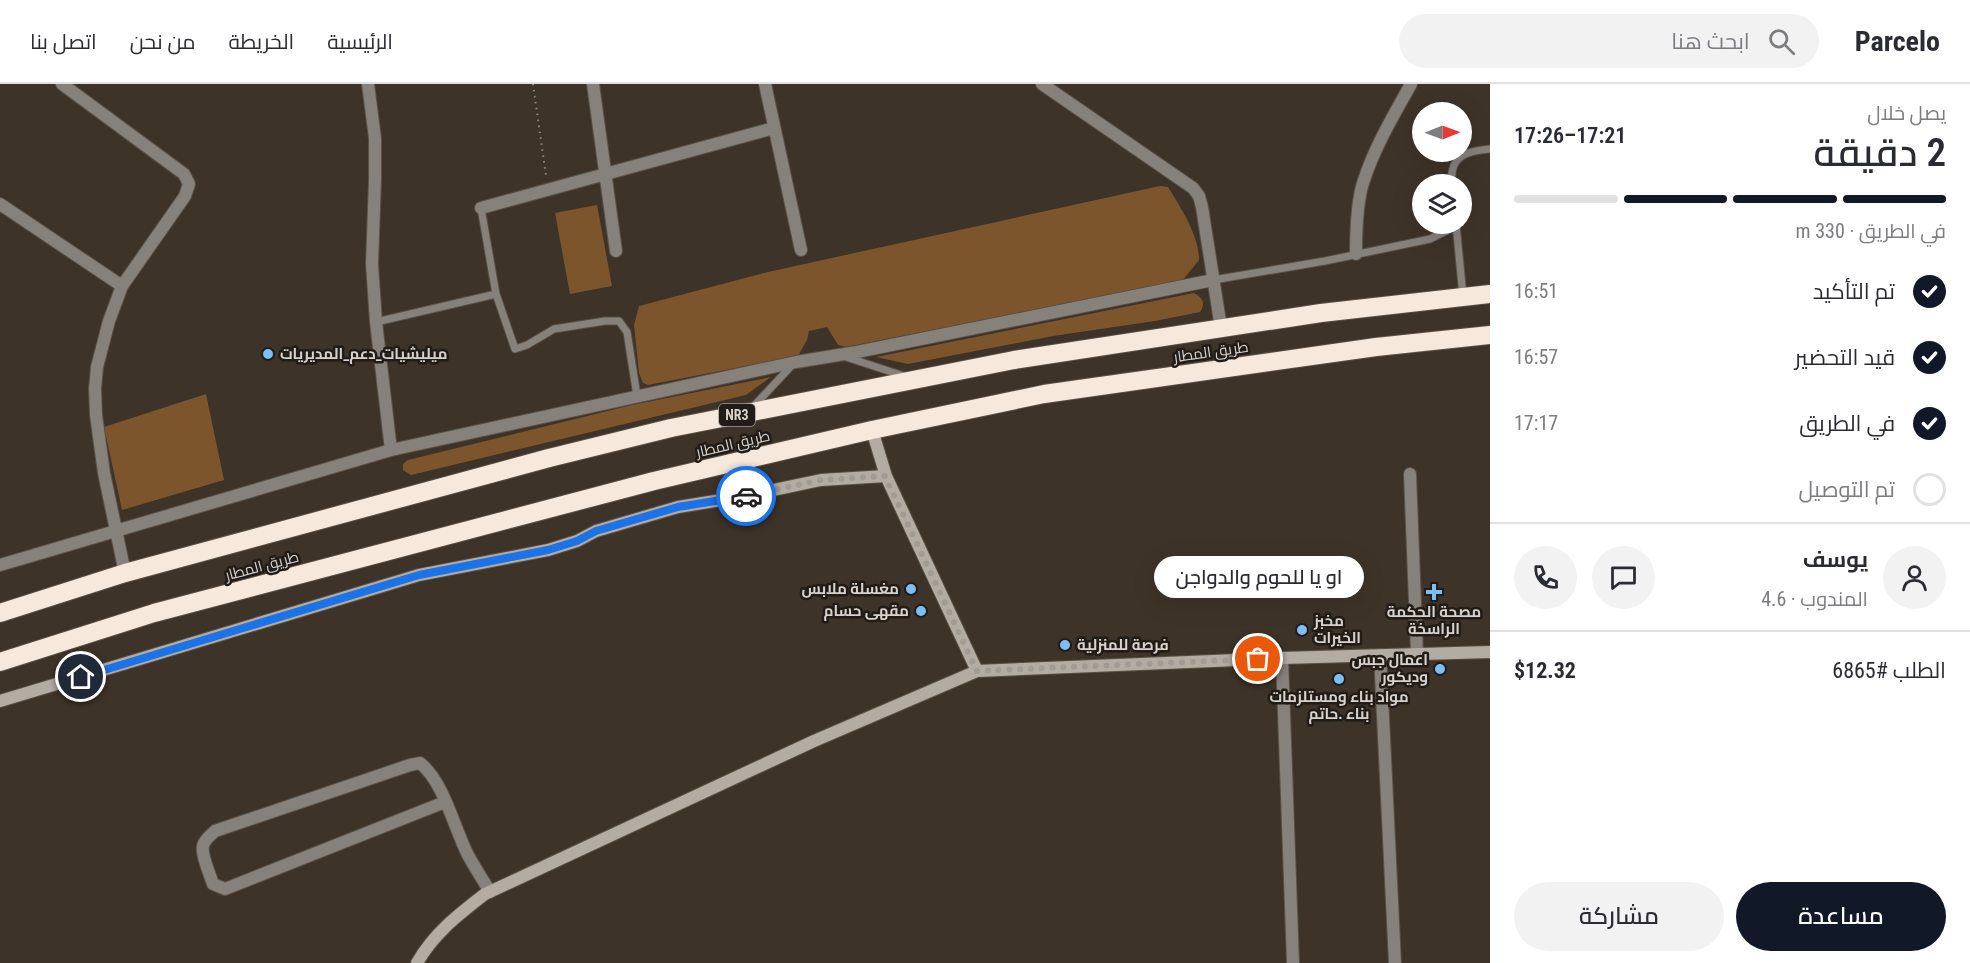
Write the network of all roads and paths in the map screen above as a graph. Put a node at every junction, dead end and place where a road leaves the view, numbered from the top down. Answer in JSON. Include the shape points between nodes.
{"nodes":[{"id":1,"x":62,"y":84,"type":"edge"},
{"id":2,"x":368,"y":84,"type":"edge"},
{"id":3,"x":533,"y":84,"type":"edge"},
{"id":4,"x":593,"y":84,"type":"edge"},
{"id":5,"x":765,"y":84,"type":"edge"},
{"id":6,"x":1042,"y":84,"type":"edge"},
{"id":7,"x":1411,"y":84,"type":"edge"},
{"id":8,"x":774,"y":128,"type":"junction"},
{"id":9,"x":1490,"y":149,"type":"edge"},
{"id":10,"x":606,"y":173,"type":"junction"},
{"id":11,"x":1451,"y":174,"type":"edge"},
{"id":12,"x":548,"y":191,"type":"junction"},
{"id":13,"x":0,"y":204,"type":"edge"},
{"id":14,"x":481,"y":208,"type":"joint"},
{"id":15,"x":1439,"y":234,"type":"edge"},
{"id":16,"x":1457,"y":234,"type":"edge"},
{"id":17,"x":801,"y":250,"type":"dead end"},
{"id":18,"x":616,"y":251,"type":"dead end"},
{"id":19,"x":1356,"y":254,"type":"junction"},
{"id":20,"x":1213,"y":280,"type":"junction"},
{"id":21,"x":122,"y":286,"type":"junction"},
{"id":22,"x":496,"y":294,"type":"junction"},
{"id":23,"x":1490,"y":294,"type":"edge"},
{"id":24,"x":1463,"y":297,"type":"junction"},
{"id":25,"x":376,"y":322,"type":"junction"},
{"id":26,"x":1221,"y":328,"type":"junction"},
{"id":27,"x":1490,"y":335,"type":"edge"},
{"id":28,"x":840,"y":355,"type":"junction"},
{"id":29,"x":796,"y":362,"type":"junction"},
{"id":30,"x":915,"y":380,"type":"junction"},
{"id":31,"x":637,"y":396,"type":"junction"},
{"id":32,"x":748,"y":413,"type":"junction"},
{"id":33,"x":872,"y":430,"type":"junction"},
{"id":34,"x":391,"y":450,"type":"junction"},
{"id":35,"x":1410,"y":474,"type":"dead end"},
{"id":36,"x":885,"y":476,"type":"junction"},
{"id":37,"x":116,"y":530,"type":"junction"},
{"id":38,"x":0,"y":565,"type":"edge"},
{"id":39,"x":125,"y":573,"type":"junction"},
{"id":40,"x":0,"y":613,"type":"edge"},
{"id":41,"x":1490,"y":652,"type":"edge"},
{"id":42,"x":1417,"y":654,"type":"junction"},
{"id":43,"x":1380,"y":655,"type":"junction"},
{"id":44,"x":1282,"y":658,"type":"junction"},
{"id":45,"x":0,"y":662,"type":"edge"},
{"id":46,"x":977,"y":671,"type":"junction"},
{"id":47,"x":0,"y":701,"type":"edge"},
{"id":48,"x":445,"y":802,"type":"junction"},
{"id":49,"x":490,"y":892,"type":"junction"},
{"id":50,"x":417,"y":963,"type":"edge"},
{"id":51,"x":1293,"y":963,"type":"edge"},
{"id":52,"x":1395,"y":963,"type":"edge"}],
"edges":[{"from":1,"to":21,"type":"street","via":[[184,174],[189,184],[185,196]]},
{"from":2,"to":25,"type":"street","via":[[375,138],[372,264]]},
{"from":3,"to":12,"type":"path"},
{"from":4,"to":10,"type":"street"},
{"from":5,"to":8,"type":"street"},
{"from":6,"to":20,"type":"street","via":[[1193,188],[1202,207]]},
{"from":7,"to":19,"type":"street","via":[[1363,181]]},
{"from":8,"to":10,"type":"street"},
{"from":8,"to":17,"type":"street"},
{"from":9,"to":11,"type":"lane","via":[[1470,151],[1456,159]]},
{"from":10,"to":12,"type":"street"},
{"from":10,"to":18,"type":"street"},
{"from":12,"to":14,"type":"street"},
{"from":13,"to":21,"type":"street"},
{"from":14,"to":22,"type":"lane"},
{"from":15,"to":19,"type":"lane"},
{"from":16,"to":24,"type":"lane"},
{"from":19,"to":20,"type":"lane"},
{"from":20,"to":26,"type":"street"},
{"from":20,"to":28,"type":"street"},
{"from":21,"to":37,"type":"street","via":[[100,355],[95,389],[104,473]]},
{"from":22,"to":25,"type":"lane"},
{"from":22,"to":31,"type":"lane","via":[[515,349],[554,329],[619,321],[627,332]]},
{"from":23,"to":24,"type":"highway","name":"طريق المطار","number":"NR3"},
{"from":24,"to":26,"type":"highway","name":"طريق المطار","number":"NR3"},
{"from":25,"to":34,"type":"street"},
{"from":26,"to":30,"type":"highway","name":"طريق المطار","number":"NR3","via":[[1014,360]]},
{"from":27,"to":33,"type":"highway","name":"طريق المطار","via":[[1376,347],[1044,394]]},
{"from":28,"to":29,"type":"street"},
{"from":28,"to":30,"type":"lane"},
{"from":29,"to":31,"type":"street"},
{"from":29,"to":32,"type":"lane"},
{"from":30,"to":32,"type":"highway","name":"طريق المطار","number":"NR3"},
{"from":31,"to":34,"type":"street"},
{"from":32,"to":39,"type":"highway","name":"طريق المطار","number":"NR3","via":[[549,458]]},
{"from":33,"to":36,"type":"street"},
{"from":33,"to":45,"type":"highway","name":"طريق المطار","via":[[654,480],[154,613]]},
{"from":34,"to":37,"type":"street"},
{"from":35,"to":42,"type":"street"},
{"from":36,"to":46,"type":"street"},
{"from":36,"to":47,"type":"street","via":[[821,480],[678,507],[548,550],[419,575]]},
{"from":37,"to":38,"type":"street"},
{"from":37,"to":39,"type":"street"},
{"from":39,"to":40,"type":"highway","name":"طريق المطار","number":"NR3"},
{"from":41,"to":42,"type":"street"},
{"from":42,"to":43,"type":"street"},
{"from":43,"to":44,"type":"street"},
{"from":43,"to":52,"type":"street"},
{"from":44,"to":46,"type":"street"},
{"from":44,"to":51,"type":"street"},
{"from":46,"to":49,"type":"street","via":[[814,741]]},
{"from":48,"to":48,"type":"street","via":[[428,769],[420,763],[410,765],[215,831],[203,846],[204,854],[213,884],[225,889]]},
{"from":48,"to":49,"type":"street","via":[[468,855]]},
{"from":49,"to":50,"type":"street","via":[[452,919]]}]}
